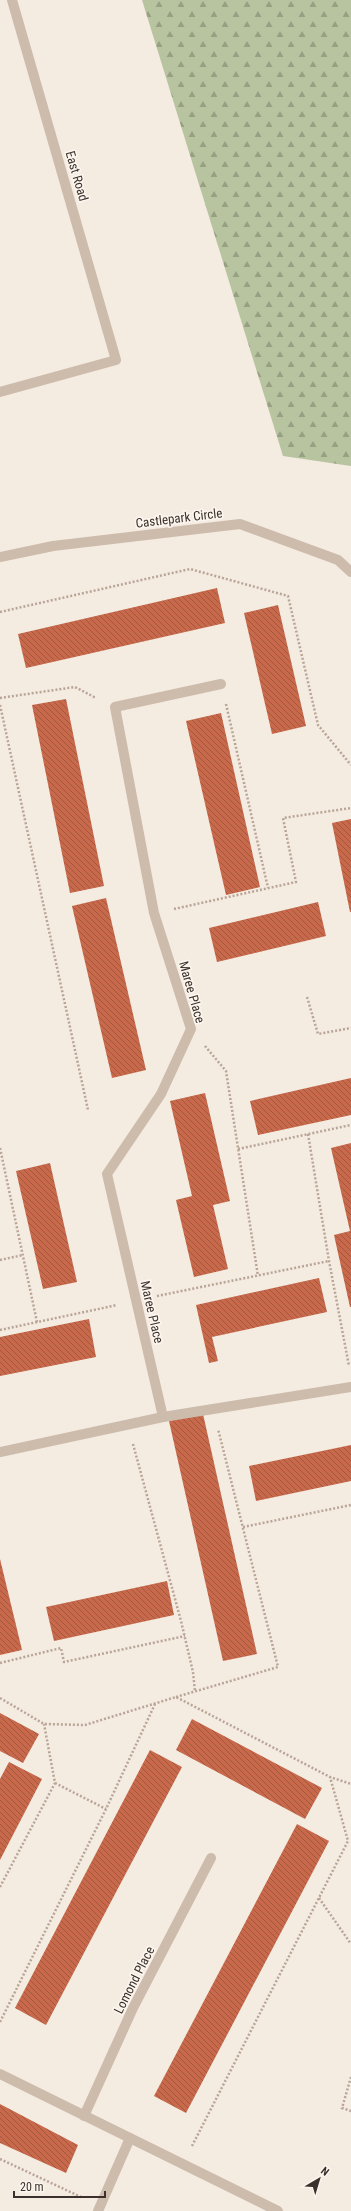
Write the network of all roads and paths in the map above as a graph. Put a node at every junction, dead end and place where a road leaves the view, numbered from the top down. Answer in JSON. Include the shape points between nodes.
{"nodes":[{"id":1,"x":12,"y":0,"type":"edge"},
{"id":2,"x":0,"y":392,"type":"edge"},
{"id":3,"x":0,"y":557,"type":"edge"},
{"id":4,"x":351,"y":572,"type":"edge"},
{"id":5,"x":0,"y":612,"type":"edge"},
{"id":6,"x":221,"y":684,"type":"joint"},
{"id":7,"x":0,"y":698,"type":"edge"},
{"id":8,"x":0,"y":705,"type":"edge"},
{"id":9,"x":115,"y":707,"type":"junction"},
{"id":10,"x":351,"y":765,"type":"edge"},
{"id":11,"x":351,"y":808,"type":"edge"},
{"id":12,"x":268,"y":888,"type":"junction"},
{"id":13,"x":154,"y":913,"type":"junction"},
{"id":14,"x":306,"y":997,"type":"dead end"},
{"id":15,"x":351,"y":1028,"type":"edge"},
{"id":16,"x":191,"y":1029,"type":"junction"},
{"id":17,"x":88,"y":1110,"type":"dead end"},
{"id":18,"x":351,"y":1126,"type":"edge"},
{"id":19,"x":308,"y":1134,"type":"junction"},
{"id":20,"x":0,"y":1148,"type":"edge"},
{"id":21,"x":238,"y":1149,"type":"junction"},
{"id":22,"x":23,"y":1255,"type":"junction"},
{"id":23,"x":0,"y":1260,"type":"edge"},
{"id":24,"x":329,"y":1261,"type":"junction"},
{"id":25,"x":258,"y":1276,"type":"junction"},
{"id":26,"x":136,"y":1301,"type":"junction"},
{"id":27,"x":37,"y":1322,"type":"junction"},
{"id":28,"x":0,"y":1330,"type":"edge"},
{"id":29,"x":350,"y":1367,"type":"dead end"},
{"id":30,"x":351,"y":1387,"type":"edge"},
{"id":31,"x":213,"y":1409,"type":"junction"},
{"id":32,"x":163,"y":1417,"type":"junction"},
{"id":33,"x":128,"y":1425,"type":"junction"},
{"id":34,"x":0,"y":1452,"type":"edge"},
{"id":35,"x":351,"y":1505,"type":"edge"},
{"id":36,"x":243,"y":1527,"type":"junction"},
{"id":37,"x":185,"y":1636,"type":"junction"},
{"id":38,"x":0,"y":1663,"type":"edge"},
{"id":39,"x":194,"y":1692,"type":"junction"},
{"id":40,"x":176,"y":1697,"type":"junction"},
{"id":41,"x":0,"y":1698,"type":"edge"},
{"id":42,"x":155,"y":1704,"type":"junction"},
{"id":43,"x":44,"y":1724,"type":"junction"},
{"id":44,"x":330,"y":1777,"type":"junction"},
{"id":45,"x":55,"y":1783,"type":"junction"},
{"id":46,"x":351,"y":1784,"type":"edge"},
{"id":47,"x":106,"y":1809,"type":"junction"},
{"id":48,"x":211,"y":1858,"type":"dead end"},
{"id":49,"x":0,"y":1887,"type":"edge"},
{"id":50,"x":319,"y":1898,"type":"junction"},
{"id":51,"x":351,"y":1944,"type":"edge"},
{"id":52,"x":0,"y":2022,"type":"edge"},
{"id":53,"x":0,"y":2074,"type":"edge"},
{"id":54,"x":351,"y":2077,"type":"edge"},
{"id":55,"x":351,"y":2111,"type":"edge"},
{"id":56,"x":84,"y":2116,"type":"junction"},
{"id":57,"x":130,"y":2138,"type":"junction"},
{"id":58,"x":0,"y":2159,"type":"edge"},
{"id":59,"x":182,"y":2164,"type":"junction"},
{"id":60,"x":99,"y":2209,"type":"edge"},
{"id":61,"x":278,"y":2211,"type":"edge"}],
"edges":[{"from":1,"to":2,"type":"street","name":"East Road","via":[[116,360]]},
{"from":3,"to":4,"type":"street","name":"Castlepark Circle","via":[[53,546],[240,524],[338,560]]},
{"from":5,"to":10,"type":"path","via":[[190,569],[288,596],[318,726]]},
{"from":6,"to":9,"type":"street"},
{"from":6,"to":12,"type":"path"},
{"from":7,"to":9,"type":"path","via":[[75,687]]},
{"from":8,"to":17,"type":"path"},
{"from":9,"to":13,"type":"street","name":"Maree Place"},
{"from":11,"to":12,"type":"path","via":[[282,818],[296,882]]},
{"from":12,"to":13,"type":"path"},
{"from":13,"to":16,"type":"street","name":"Maree Place"},
{"from":14,"to":15,"type":"path","via":[[318,1034]]},
{"from":16,"to":21,"type":"path","via":[[226,1071]]},
{"from":16,"to":26,"type":"street","name":"Maree Place","via":[[161,1094],[107,1174]]},
{"from":18,"to":19,"type":"path"},
{"from":19,"to":21,"type":"path"},
{"from":19,"to":24,"type":"path"},
{"from":20,"to":22,"type":"path"},
{"from":21,"to":25,"type":"path"},
{"from":22,"to":23,"type":"path"},
{"from":22,"to":27,"type":"path"},
{"from":24,"to":25,"type":"path"},
{"from":24,"to":29,"type":"path"},
{"from":25,"to":26,"type":"path"},
{"from":26,"to":27,"type":"path"},
{"from":26,"to":32,"type":"street","name":"Maree Place"},
{"from":27,"to":28,"type":"path"},
{"from":30,"to":31,"type":"street"},
{"from":31,"to":32,"type":"street"},
{"from":31,"to":36,"type":"path"},
{"from":32,"to":33,"type":"street"},
{"from":33,"to":34,"type":"street"},
{"from":33,"to":37,"type":"path"},
{"from":35,"to":36,"type":"path"},
{"from":36,"to":39,"type":"path","via":[[278,1667]]},
{"from":37,"to":38,"type":"path","via":[[64,1662],[61,1648]]},
{"from":37,"to":39,"type":"path"},
{"from":39,"to":40,"type":"path"},
{"from":40,"to":42,"type":"path"},
{"from":40,"to":44,"type":"path"},
{"from":41,"to":43,"type":"path"},
{"from":42,"to":43,"type":"path","via":[[85,1724]]},
{"from":42,"to":47,"type":"path"},
{"from":43,"to":45,"type":"path"},
{"from":44,"to":46,"type":"path"},
{"from":44,"to":50,"type":"path","via":[[348,1841]]},
{"from":45,"to":47,"type":"path"},
{"from":45,"to":49,"type":"path"},
{"from":47,"to":52,"type":"path"},
{"from":48,"to":56,"type":"street","name":"Lomond Place","via":[[133,2008]]},
{"from":50,"to":51,"type":"path"},
{"from":50,"to":59,"type":"path"},
{"from":53,"to":56,"type":"street"},
{"from":54,"to":55,"type":"path","via":[[342,2108]]},
{"from":56,"to":57,"type":"street"},
{"from":57,"to":59,"type":"street"},
{"from":57,"to":60,"type":"street"},
{"from":58,"to":60,"type":"path"},
{"from":59,"to":61,"type":"street"}]}
